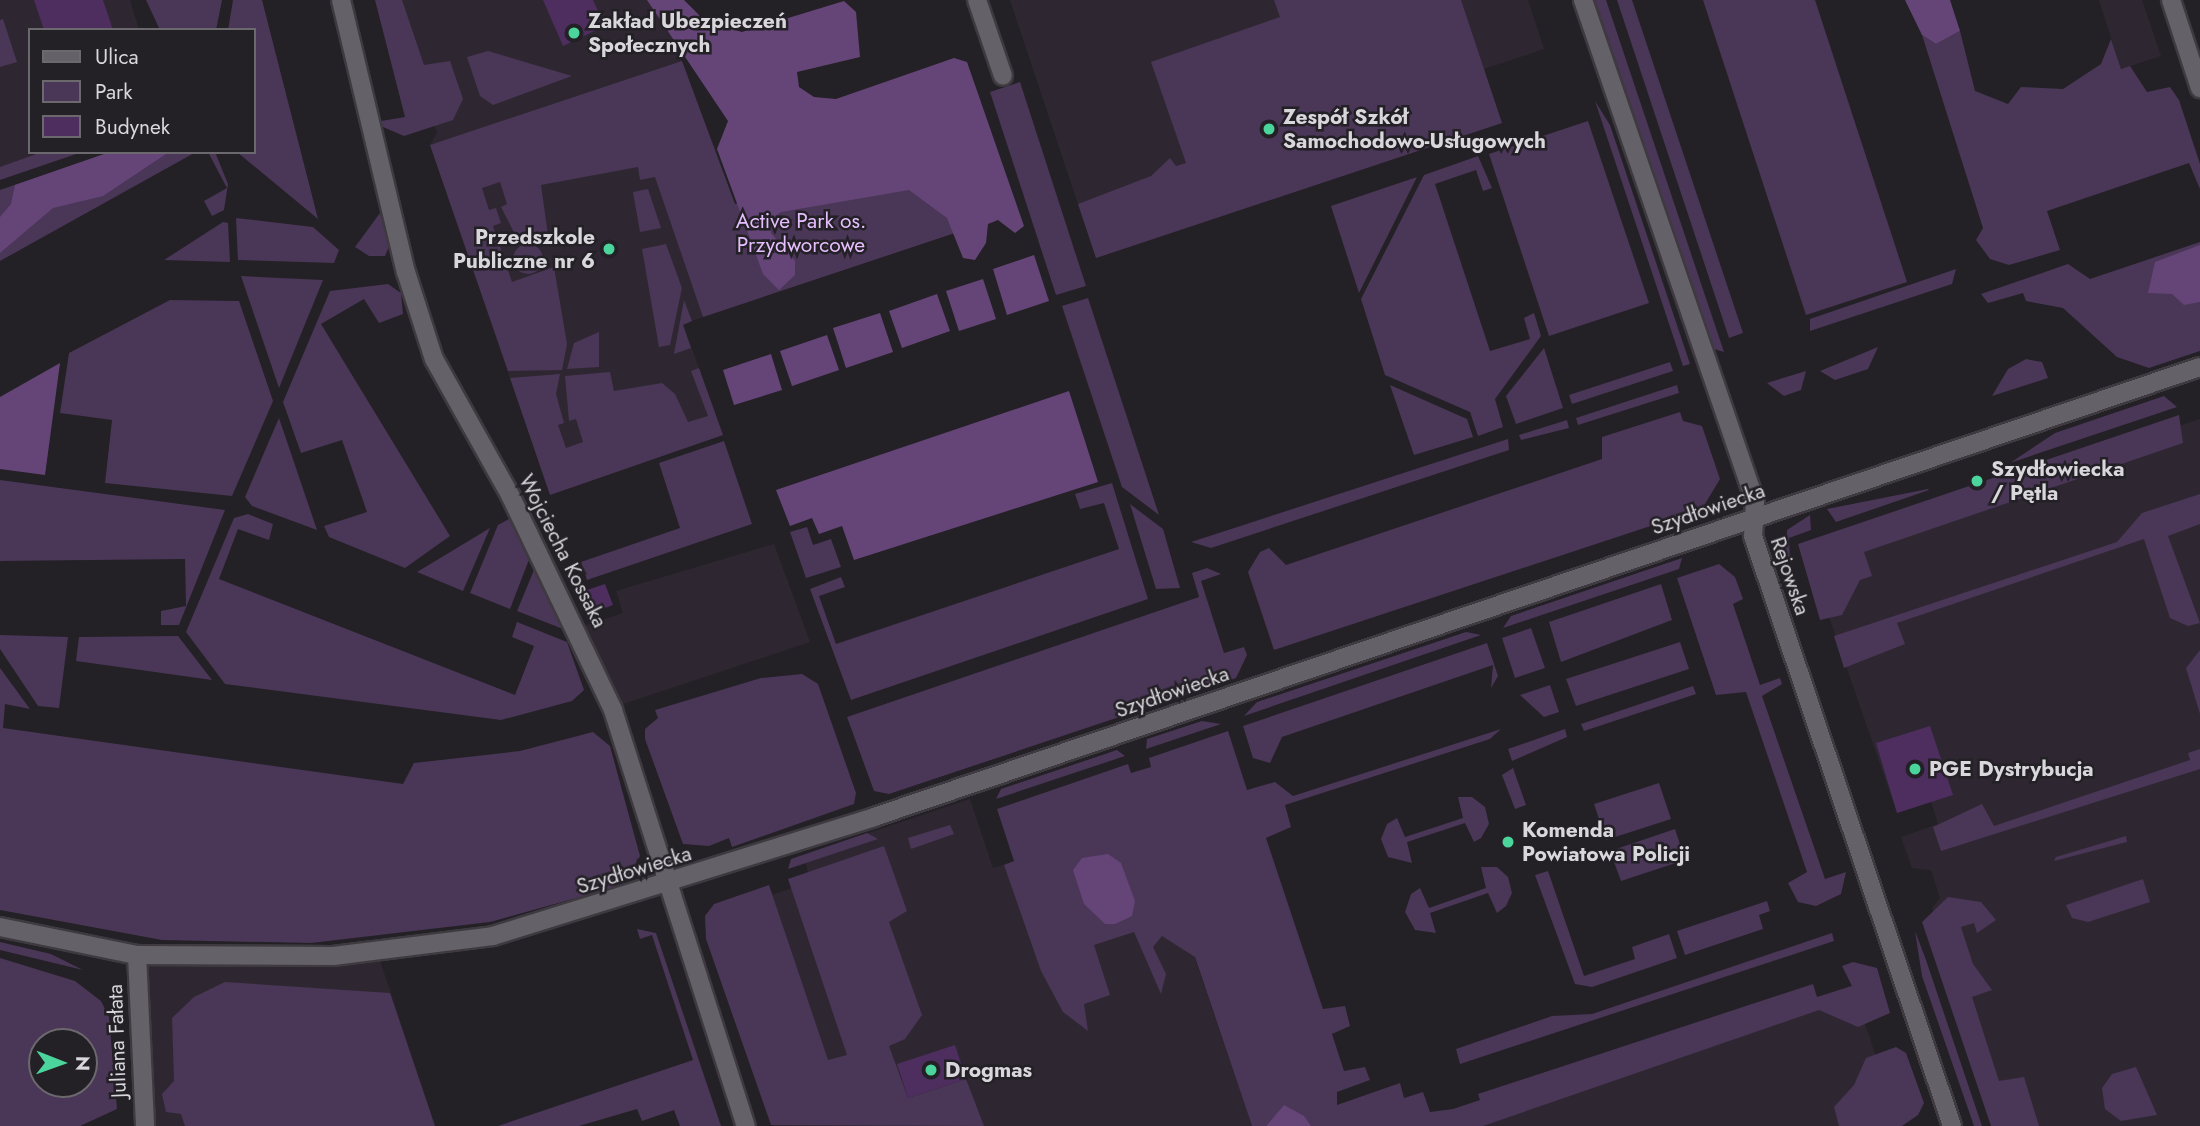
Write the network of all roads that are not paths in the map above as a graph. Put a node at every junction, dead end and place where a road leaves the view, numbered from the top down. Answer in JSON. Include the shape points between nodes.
{"nodes":[{"id":1,"x":341,"y":0,"type":"edge"},
{"id":2,"x":977,"y":0,"type":"edge"},
{"id":3,"x":1583,"y":0,"type":"edge"},
{"id":4,"x":2171,"y":0,"type":"edge"},
{"id":5,"x":1003,"y":76,"type":"dead end"},
{"id":6,"x":2200,"y":88,"type":"edge"},
{"id":7,"x":2200,"y":368,"type":"edge"},
{"id":8,"x":1754,"y":518,"type":"junction"},
{"id":9,"x":667,"y":885,"type":"junction"},
{"id":10,"x":0,"y":927,"type":"edge"},
{"id":11,"x":137,"y":955,"type":"junction"},
{"id":12,"x":145,"y":1126,"type":"edge"},
{"id":13,"x":746,"y":1126,"type":"edge"},
{"id":14,"x":1952,"y":1126,"type":"edge"}],
"edges":[{"from":1,"to":9,"type":"street","name":"Wojciecha Kossaka","via":[[406,272],[434,359],[511,497],[613,710]]},
{"from":2,"to":5,"type":"street"},
{"from":3,"to":8,"type":"street","name":"Rejowska","via":[[1755,501]]},
{"from":4,"to":6,"type":"street"},
{"from":7,"to":8,"type":"street","name":"Szydłowiecka"},
{"from":8,"to":9,"type":"street","name":"Szydłowiecka"},
{"from":8,"to":14,"type":"street","name":"Rejowska","via":[[1753,536]]},
{"from":9,"to":11,"type":"street","name":"Szydłowiecka","via":[[493,936],[333,956]]},
{"from":9,"to":13,"type":"street","name":"Wojciecha Kossaka"},
{"from":10,"to":11,"type":"street","name":"Szydłowiecka"},
{"from":11,"to":12,"type":"street","name":"Juliana Fałata"}]}
